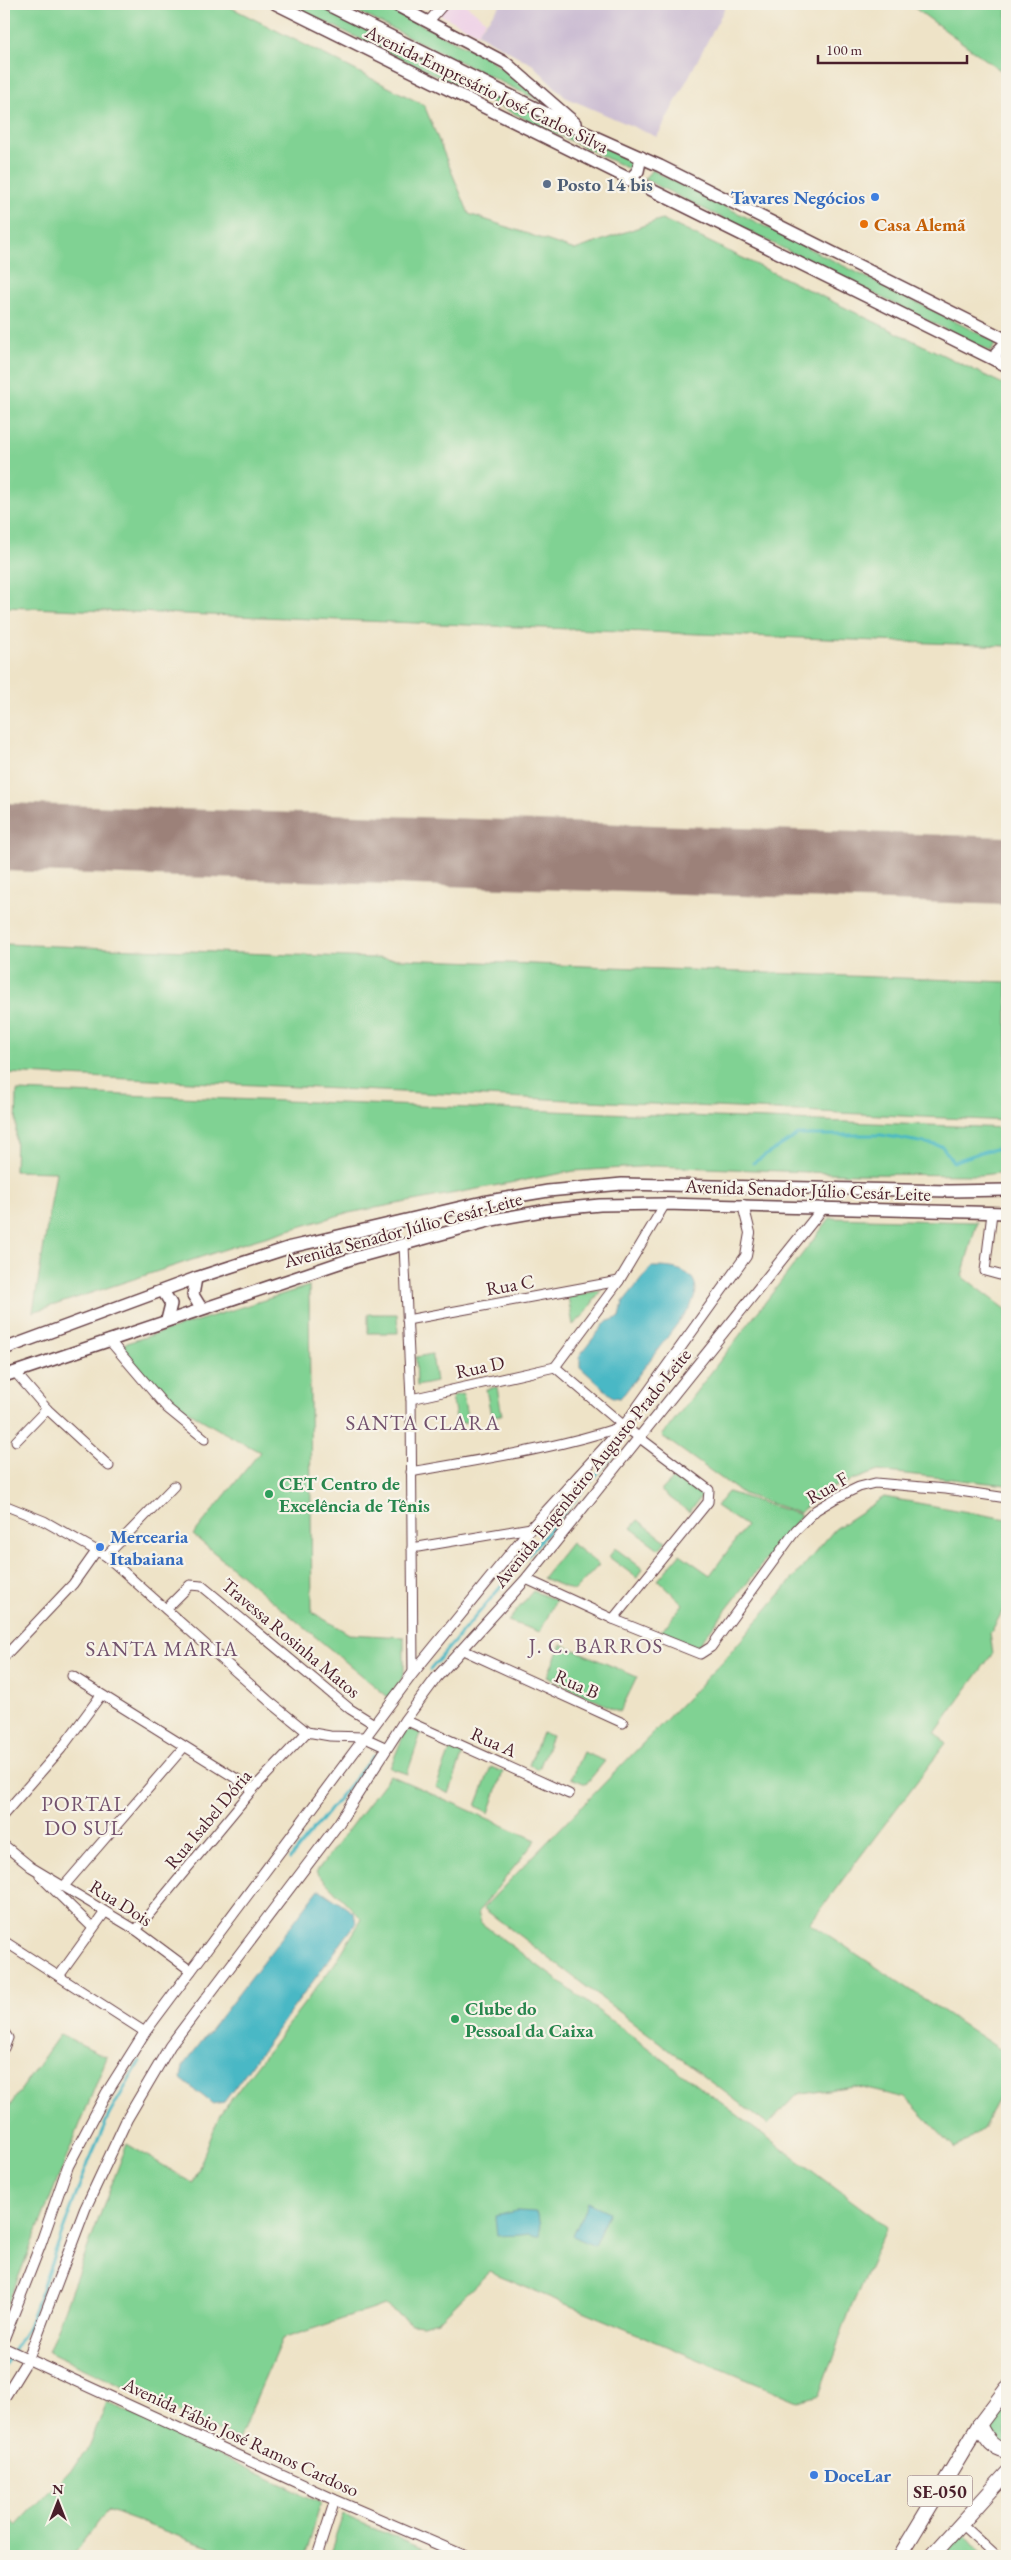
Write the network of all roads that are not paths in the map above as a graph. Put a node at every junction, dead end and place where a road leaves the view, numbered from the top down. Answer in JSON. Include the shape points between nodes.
{"nodes":[{"id":1,"x":276,"y":4,"type":"edge"},
{"id":2,"x":326,"y":4,"type":"edge"},
{"id":3,"x":394,"y":4,"type":"edge"},
{"id":4,"x":444,"y":4,"type":"edge"},
{"id":5,"x":429,"y":21,"type":"junction"},
{"id":6,"x":586,"y":133,"type":"junction"},
{"id":7,"x":641,"y":157,"type":"junction"},
{"id":8,"x":629,"y":180,"type":"junction"},
{"id":9,"x":1006,"y":339,"type":"edge"},
{"id":10,"x":995,"y":360,"type":"junction"},
{"id":11,"x":1007,"y":366,"type":"edge"},
{"id":12,"x":1007,"y":1190,"type":"edge"},
{"id":13,"x":665,"y":1204,"type":"junction"},
{"id":14,"x":743,"y":1205,"type":"junction"},
{"id":15,"x":824,"y":1208,"type":"junction"},
{"id":16,"x":992,"y":1213,"type":"junction"},
{"id":17,"x":1007,"y":1213,"type":"edge"},
{"id":18,"x":404,"y":1245,"type":"junction"},
{"id":19,"x":1007,"y":1277,"type":"edge"},
{"id":20,"x":196,"y":1278,"type":"junction"},
{"id":21,"x":619,"y":1281,"type":"junction"},
{"id":22,"x":163,"y":1291,"type":"junction"},
{"id":23,"x":201,"y":1308,"type":"junction"},
{"id":24,"x":167,"y":1320,"type":"junction"},
{"id":25,"x":407,"y":1320,"type":"junction"},
{"id":26,"x":109,"y":1340,"type":"junction"},
{"id":27,"x":4,"y":1349,"type":"edge"},
{"id":28,"x":555,"y":1367,"type":"junction"},
{"id":29,"x":9,"y":1374,"type":"edge"},
{"id":30,"x":412,"y":1398,"type":"junction"},
{"id":31,"x":46,"y":1409,"type":"junction"},
{"id":32,"x":624,"y":1426,"type":"junction"},
{"id":33,"x":641,"y":1437,"type":"junction"},
{"id":34,"x":205,"y":1439,"type":"dead end"},
{"id":35,"x":16,"y":1441,"type":"dead end"},
{"id":36,"x":109,"y":1466,"type":"dead end"},
{"id":37,"x":411,"y":1472,"type":"junction"},
{"id":38,"x":174,"y":1486,"type":"dead end"},
{"id":39,"x":1007,"y":1498,"type":"edge"},
{"id":40,"x":4,"y":1505,"type":"edge"},
{"id":41,"x":531,"y":1528,"type":"junction"},
{"id":42,"x":412,"y":1548,"type":"junction"},
{"id":43,"x":97,"y":1550,"type":"junction"},
{"id":44,"x":106,"y":1556,"type":"junction"},
{"id":45,"x":526,"y":1579,"type":"junction"},
{"id":46,"x":166,"y":1609,"type":"junction"},
{"id":47,"x":613,"y":1619,"type":"junction"},
{"id":48,"x":462,"y":1650,"type":"junction"},
{"id":49,"x":4,"y":1657,"type":"edge"},
{"id":50,"x":413,"y":1673,"type":"junction"},
{"id":51,"x":72,"y":1676,"type":"dead end"},
{"id":52,"x":101,"y":1695,"type":"junction"},
{"id":53,"x":405,"y":1720,"type":"junction"},
{"id":54,"x":623,"y":1723,"type":"dead end"},
{"id":55,"x":374,"y":1724,"type":"junction"},
{"id":56,"x":307,"y":1732,"type":"junction"},
{"id":57,"x":363,"y":1738,"type":"junction"},
{"id":58,"x":184,"y":1747,"type":"junction"},
{"id":59,"x":387,"y":1748,"type":"junction"},
{"id":60,"x":253,"y":1789,"type":"junction"},
{"id":61,"x":569,"y":1794,"type":"dead end"},
{"id":62,"x":4,"y":1814,"type":"edge"},
{"id":63,"x":4,"y":1845,"type":"edge"},
{"id":64,"x":31,"y":1867,"type":"junction"},
{"id":65,"x":64,"y":1886,"type":"junction"},
{"id":66,"x":105,"y":1912,"type":"junction"},
{"id":67,"x":93,"y":1928,"type":"junction"},
{"id":68,"x":136,"y":1930,"type":"junction"},
{"id":69,"x":4,"y":1941,"type":"edge"},
{"id":70,"x":191,"y":1971,"type":"junction"},
{"id":71,"x":59,"y":1976,"type":"junction"},
{"id":72,"x":145,"y":2032,"type":"junction"},
{"id":73,"x":6,"y":2035,"type":"edge"},
{"id":74,"x":4,"y":2048,"type":"edge"},
{"id":75,"x":4,"y":2338,"type":"edge"},
{"id":76,"x":4,"y":2348,"type":"edge"},
{"id":77,"x":24,"y":2357,"type":"junction"},
{"id":78,"x":1007,"y":2388,"type":"edge"},
{"id":79,"x":4,"y":2398,"type":"edge"},
{"id":80,"x":979,"y":2425,"type":"junction"},
{"id":81,"x":1007,"y":2451,"type":"edge"},
{"id":82,"x":1007,"y":2473,"type":"edge"},
{"id":83,"x":335,"y":2500,"type":"junction"},
{"id":84,"x":962,"y":2525,"type":"junction"},
{"id":85,"x":317,"y":2556,"type":"edge"},
{"id":86,"x":465,"y":2556,"type":"edge"},
{"id":87,"x":900,"y":2556,"type":"edge"},
{"id":88,"x":932,"y":2556,"type":"edge"},
{"id":89,"x":996,"y":2556,"type":"edge"}],
"edges":[{"from":1,"to":8,"type":"main road","name":"Avenida Empresário José Carlos Silva"},
{"from":2,"to":6,"type":"main road","name":"Avenida Empresário José Carlos Silva"},
{"from":3,"to":5,"type":"main road","name":"Avenida Empresário José Carlos Silva"},
{"from":4,"to":5,"type":"street"},
{"from":5,"to":6,"type":"main road","name":"Avenida Empresário José Carlos Silva","via":[[506,63]]},
{"from":6,"to":7,"type":"main road","name":"Avenida Empresário José Carlos Silva"},
{"from":7,"to":8,"type":"main road","via":[[638,171]]},
{"from":7,"to":9,"type":"main road","name":"Avenida Empresário José Carlos Silva"},
{"from":8,"to":10,"type":"main road","name":"Avenida Empresário José Carlos Silva"},
{"from":9,"to":10,"type":"main road"},
{"from":10,"to":11,"type":"main road","name":"Avenida Empresário José Carlos Silva"},
{"from":12,"to":20,"type":"main road","name":"Avenida Senador Júlio Cesár Leite","via":[[622,1184],[548,1191],[483,1202],[291,1247]]},
{"from":13,"to":14,"type":"main road","name":"Avenida Senador Júlio Cesár Leite"},
{"from":13,"to":18,"type":"main road","name":"Avenida Senador Júlio Cesár Leite","via":[[548,1210],[492,1220]]},
{"from":13,"to":21,"type":"street"},
{"from":14,"to":15,"type":"main road","name":"Avenida Senador Júlio Cesár Leite"},
{"from":14,"to":32,"type":"street","name":"Avenida Engenheiro Augusto Prado Leite","via":[[750,1233],[746,1256]]},
{"from":15,"to":16,"type":"main road","name":"Avenida Senador Júlio Cesár Leite"},
{"from":15,"to":33,"type":"street","name":"Avenida Engenheiro Augusto Prado Leite"},
{"from":16,"to":17,"type":"main road","name":"Avenida Senador Júlio Cesár Leite"},
{"from":16,"to":19,"type":"street","via":[[985,1271]]},
{"from":18,"to":23,"type":"main road","name":"Avenida Senador Júlio Cesár Leite"},
{"from":18,"to":25,"type":"street"},
{"from":20,"to":22,"type":"main road","name":"Avenida Senador Júlio Cesár Leite"},
{"from":20,"to":23,"type":"main road","via":[[192,1296]]},
{"from":21,"to":25,"type":"street","name":"Rua C"},
{"from":21,"to":28,"type":"street"},
{"from":22,"to":24,"type":"main road","via":[[171,1304]]},
{"from":22,"to":27,"type":"main road","name":"Avenida Senador Júlio Cesár Leite"},
{"from":23,"to":24,"type":"main road","name":"Avenida Senador Júlio Cesár Leite"},
{"from":24,"to":26,"type":"main road","name":"Avenida Senador Júlio Cesár Leite"},
{"from":25,"to":30,"type":"street"},
{"from":26,"to":29,"type":"main road","name":"Avenida Senador Júlio Cesár Leite"},
{"from":26,"to":34,"type":"street","via":[[166,1408]]},
{"from":28,"to":30,"type":"street","name":"Rua D"},
{"from":28,"to":32,"type":"street"},
{"from":29,"to":31,"type":"street"},
{"from":30,"to":37,"type":"street"},
{"from":31,"to":35,"type":"street"},
{"from":31,"to":36,"type":"street"},
{"from":32,"to":33,"type":"street"},
{"from":32,"to":37,"type":"street","via":[[586,1439]]},
{"from":32,"to":41,"type":"street","name":"Avenida Engenheiro Augusto Prado Leite"},
{"from":33,"to":45,"type":"street","name":"Avenida Engenheiro Augusto Prado Leite"},
{"from":33,"to":47,"type":"street","via":[[704,1484],[711,1496]]},
{"from":37,"to":42,"type":"street"},
{"from":38,"to":44,"type":"street"},
{"from":39,"to":47,"type":"street","name":"Rua F","via":[[875,1483],[836,1498],[816,1510],[796,1530],[711,1647],[700,1654]]},
{"from":40,"to":43,"type":"street","via":[[44,1521]]},
{"from":41,"to":42,"type":"street"},
{"from":41,"to":50,"type":"street","name":"Avenida Engenheiro Augusto Prado Leite"},
{"from":42,"to":50,"type":"street"},
{"from":43,"to":44,"type":"street"},
{"from":43,"to":49,"type":"street","via":[[73,1584]]},
{"from":44,"to":46,"type":"street"},
{"from":45,"to":47,"type":"street"},
{"from":45,"to":48,"type":"street","name":"Avenida Engenheiro Augusto Prado Leite"},
{"from":46,"to":55,"type":"street","name":"Travessa Rosinha Matos","via":[[190,1584],[202,1586],[350,1709]]},
{"from":46,"to":56,"type":"street"},
{"from":48,"to":53,"type":"street","name":"Avenida Engenheiro Augusto Prado Leite"},
{"from":48,"to":54,"type":"street","name":"Rua B"},
{"from":50,"to":55,"type":"street","name":"Avenida Engenheiro Augusto Prado Leite"},
{"from":51,"to":52,"type":"street"},
{"from":52,"to":58,"type":"street"},
{"from":52,"to":62,"type":"street","via":[[62,1749]]},
{"from":53,"to":59,"type":"street","name":"Avenida Engenheiro Augusto Prado Leite"},
{"from":53,"to":61,"type":"street","name":"Rua A"},
{"from":55,"to":57,"type":"street","name":"Avenida Engenheiro Augusto Prado Leite"},
{"from":56,"to":57,"type":"street"},
{"from":56,"to":60,"type":"street","name":"Rua Isabel Dória"},
{"from":57,"to":59,"type":"street"},
{"from":57,"to":70,"type":"street","name":"Avenida Engenheiro Augusto Prado Leite"},
{"from":58,"to":60,"type":"street"},
{"from":58,"to":65,"type":"street"},
{"from":59,"to":77,"type":"street","name":"Avenida Engenheiro Augusto Prado Leite","via":[[339,1823],[170,2046],[127,2119],[85,2209]]},
{"from":60,"to":68,"type":"street","name":"Rua Isabel Dória"},
{"from":63,"to":64,"type":"street","name":"Rua Dois"},
{"from":64,"to":65,"type":"street","name":"Rua Dois"},
{"from":64,"to":67,"type":"street","name":"Rua Dois"},
{"from":65,"to":66,"type":"street","name":"Rua Dois"},
{"from":66,"to":67,"type":"street"},
{"from":66,"to":68,"type":"street","name":"Rua Dois"},
{"from":67,"to":71,"type":"street"},
{"from":68,"to":70,"type":"street","name":"Rua Dois"},
{"from":69,"to":71,"type":"street"},
{"from":70,"to":72,"type":"street","name":"Avenida Engenheiro Augusto Prado Leite"},
{"from":71,"to":72,"type":"street"},
{"from":72,"to":75,"type":"street","name":"Avenida Engenheiro Augusto Prado Leite","via":[[106,2094],[68,2166]]},
{"from":73,"to":74,"type":"street"},
{"from":76,"to":77,"type":"street","name":"Avenida Fábio José Ramos Cardoso"},
{"from":77,"to":79,"type":"street","name":"Avenida Engenheiro Augusto Prado Leite"},
{"from":77,"to":83,"type":"street","name":"Avenida Fábio José Ramos Cardoso"},
{"from":78,"to":80,"type":"main road","number":"SE-050"},
{"from":80,"to":81,"type":"main road","via":[[996,2449]]},
{"from":80,"to":87,"type":"main road","number":"SE-050"},
{"from":82,"to":84,"type":"main road","number":"SE-050"},
{"from":83,"to":85,"type":"street"},
{"from":83,"to":86,"type":"street","name":"Avenida Fábio José Ramos Cardoso"},
{"from":84,"to":88,"type":"main road","number":"SE-050"},
{"from":84,"to":89,"type":"street"}]}
